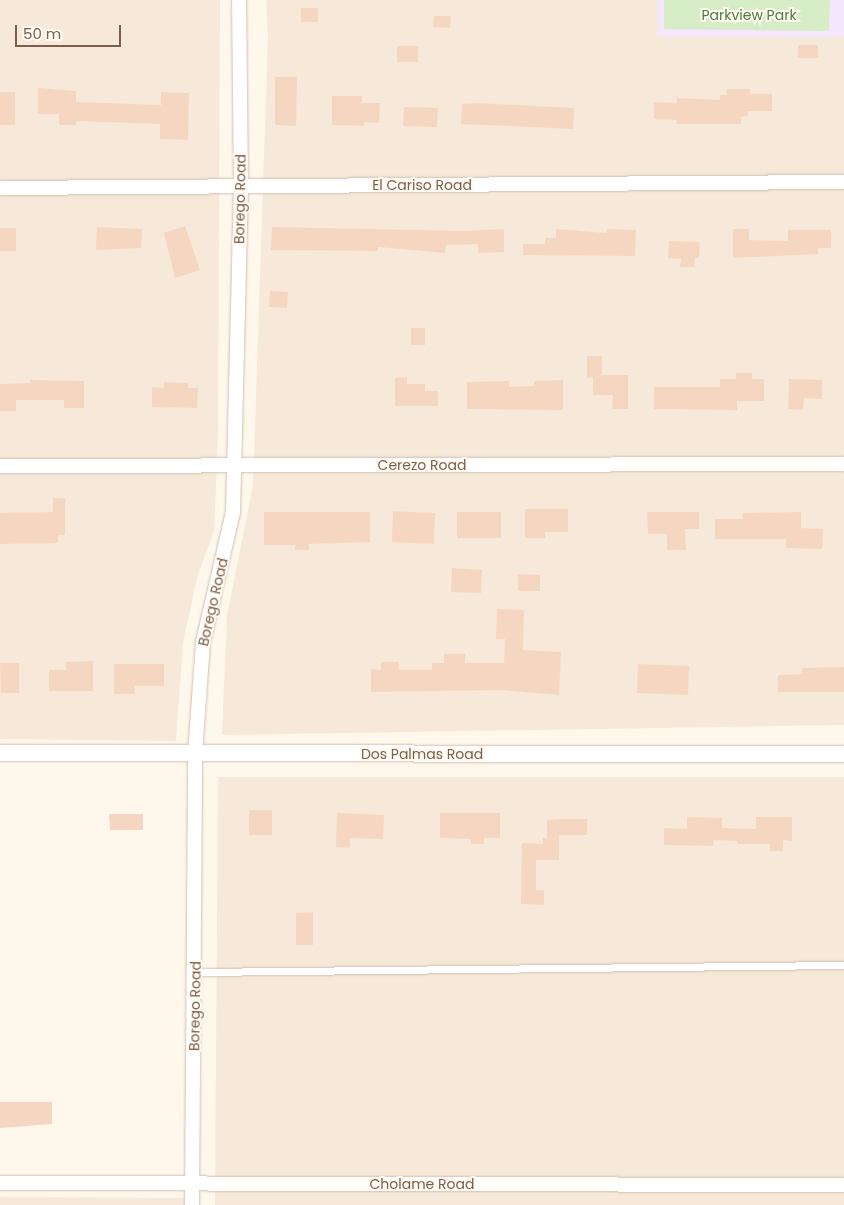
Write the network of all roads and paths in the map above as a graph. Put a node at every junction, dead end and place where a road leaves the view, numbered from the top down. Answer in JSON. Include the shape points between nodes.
{"nodes":[{"id":1,"x":239,"y":0,"type":"edge"},
{"id":2,"x":844,"y":182,"type":"edge"},
{"id":3,"x":241,"y":186,"type":"junction"},
{"id":4,"x":0,"y":188,"type":"edge"},
{"id":5,"x":844,"y":464,"type":"edge"},
{"id":6,"x":0,"y":466,"type":"edge"},
{"id":7,"x":235,"y":466,"type":"junction"},
{"id":8,"x":0,"y":754,"type":"edge"},
{"id":9,"x":195,"y":754,"type":"junction"},
{"id":10,"x":844,"y":754,"type":"edge"},
{"id":11,"x":844,"y":965,"type":"edge"},
{"id":12,"x":196,"y":972,"type":"junction"},
{"id":13,"x":0,"y":1183,"type":"edge"},
{"id":14,"x":193,"y":1184,"type":"junction"},
{"id":15,"x":844,"y":1185,"type":"edge"},
{"id":16,"x":192,"y":1205,"type":"edge"}],
"edges":[{"from":1,"to":3,"type":"street","name":"Borego Road"},
{"from":2,"to":3,"type":"street","name":"El Cariso Road"},
{"from":3,"to":4,"type":"street","name":"El Cariso Road"},
{"from":3,"to":7,"type":"street","name":"Borego Road"},
{"from":5,"to":7,"type":"street","name":"Cerezo Road"},
{"from":6,"to":7,"type":"street","name":"Cerezo Road"},
{"from":7,"to":9,"type":"street","name":"Borego Road","via":[[233,512],[203,642]]},
{"from":8,"to":9,"type":"street","name":"Dos Palmas Road"},
{"from":9,"to":10,"type":"street","name":"Dos Palmas Road"},
{"from":9,"to":12,"type":"street","name":"Borego Road"},
{"from":11,"to":12,"type":"lane"},
{"from":12,"to":14,"type":"street","name":"Borego Road"},
{"from":13,"to":14,"type":"street","name":"Cholame Road"},
{"from":14,"to":15,"type":"street","name":"Cholame Road"},
{"from":14,"to":16,"type":"street","name":"Borego Road"}]}
